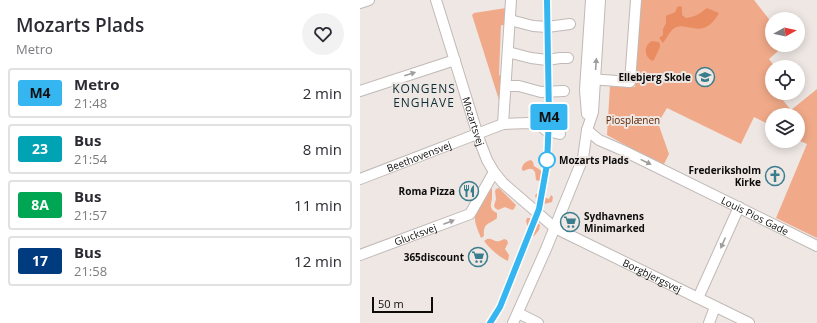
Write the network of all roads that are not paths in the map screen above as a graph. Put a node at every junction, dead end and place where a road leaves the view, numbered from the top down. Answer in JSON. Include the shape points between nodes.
{"nodes":[{"id":1,"x":369,"y":0,"type":"edge"},
{"id":2,"x":436,"y":0,"type":"edge"},
{"id":3,"x":511,"y":0,"type":"edge"},
{"id":4,"x":591,"y":0,"type":"edge"},
{"id":5,"x":600,"y":0,"type":"edge"},
{"id":6,"x":636,"y":0,"type":"edge"},
{"id":7,"x":360,"y":3,"type":"edge"},
{"id":8,"x":510,"y":20,"type":"junction"},
{"id":9,"x":570,"y":24,"type":"dead end"},
{"id":10,"x":508,"y":52,"type":"junction"},
{"id":11,"x":568,"y":58,"type":"dead end"},
{"id":12,"x":455,"y":60,"type":"junction"},
{"id":13,"x":590,"y":79,"type":"junction"},
{"id":14,"x":506,"y":86,"type":"junction"},
{"id":15,"x":360,"y":91,"type":"edge"},
{"id":16,"x":564,"y":91,"type":"dead end"},
{"id":17,"x":503,"y":124,"type":"junction"},
{"id":18,"x":587,"y":130,"type":"junction"},
{"id":19,"x":478,"y":134,"type":"junction"},
{"id":20,"x":560,"y":134,"type":"dead end"},
{"id":21,"x":494,"y":172,"type":"junction"},
{"id":22,"x":360,"y":179,"type":"edge"},
{"id":23,"x":739,"y":207,"type":"junction"},
{"id":24,"x":555,"y":228,"type":"junction"},
{"id":25,"x":817,"y":246,"type":"edge"},
{"id":26,"x":360,"y":255,"type":"edge"},
{"id":27,"x":698,"y":298,"type":"junction"},
{"id":28,"x":715,"y":307,"type":"junction"},
{"id":29,"x":518,"y":313,"type":"junction"},
{"id":30,"x":513,"y":323,"type":"edge"},
{"id":31,"x":538,"y":323,"type":"edge"},
{"id":32,"x":709,"y":323,"type":"edge"},
{"id":33,"x":749,"y":323,"type":"edge"}],
"edges":[{"from":1,"to":7,"type":"street"},
{"from":2,"to":12,"type":"street","name":"Mozartsvej"},
{"from":3,"to":8,"type":"street"},
{"from":4,"to":13,"type":"street"},
{"from":13,"to":5,"type":"street","one_way":true},
{"from":6,"to":13,"type":"street","via":[[630,82]]},
{"from":8,"to":9,"type":"street","via":[[547,27]]},
{"from":8,"to":10,"type":"street"},
{"from":10,"to":11,"type":"street","via":[[546,60]]},
{"from":10,"to":14,"type":"street"},
{"from":15,"to":12,"type":"street","one_way":true},
{"from":12,"to":19,"type":"street","name":"Mozartsvej"},
{"from":13,"to":18,"type":"street","via":[[593,112]]},
{"from":14,"to":16,"type":"street","via":[[519,86],[542,92]]},
{"from":14,"to":17,"type":"street"},
{"from":17,"to":19,"type":"street","name":"Beethovensvej"},
{"from":17,"to":20,"type":"street","name":"Beethovensvej","via":[[528,123],[539,125],[547,132]]},
{"from":18,"to":23,"type":"street","name":"Louis Pios Gade","one_way":true,"via":[[599,140]]},
{"from":18,"to":24,"type":"street","via":[[583,158]]},
{"from":19,"to":21,"type":"street","name":"Mozartsvej"},
{"from":19,"to":22,"type":"street","name":"Beethovensvej"},
{"from":21,"to":24,"type":"street","via":[[503,183]]},
{"from":26,"to":21,"type":"street","name":"Glucksvej","one_way":true,"via":[[470,214]]},
{"from":23,"to":25,"type":"street","name":"Louis Pios Gade"},
{"from":23,"to":27,"type":"street","one_way":true},
{"from":24,"to":27,"type":"street","name":"Borgbjergsvej"},
{"from":24,"to":29,"type":"street"},
{"from":27,"to":28,"type":"street","name":"Borgbjergsvej"},
{"from":28,"to":32,"type":"street"},
{"from":28,"to":33,"type":"street","name":"Borgbjergsvej"},
{"from":29,"to":30,"type":"street"},
{"from":29,"to":31,"type":"street"}]}
